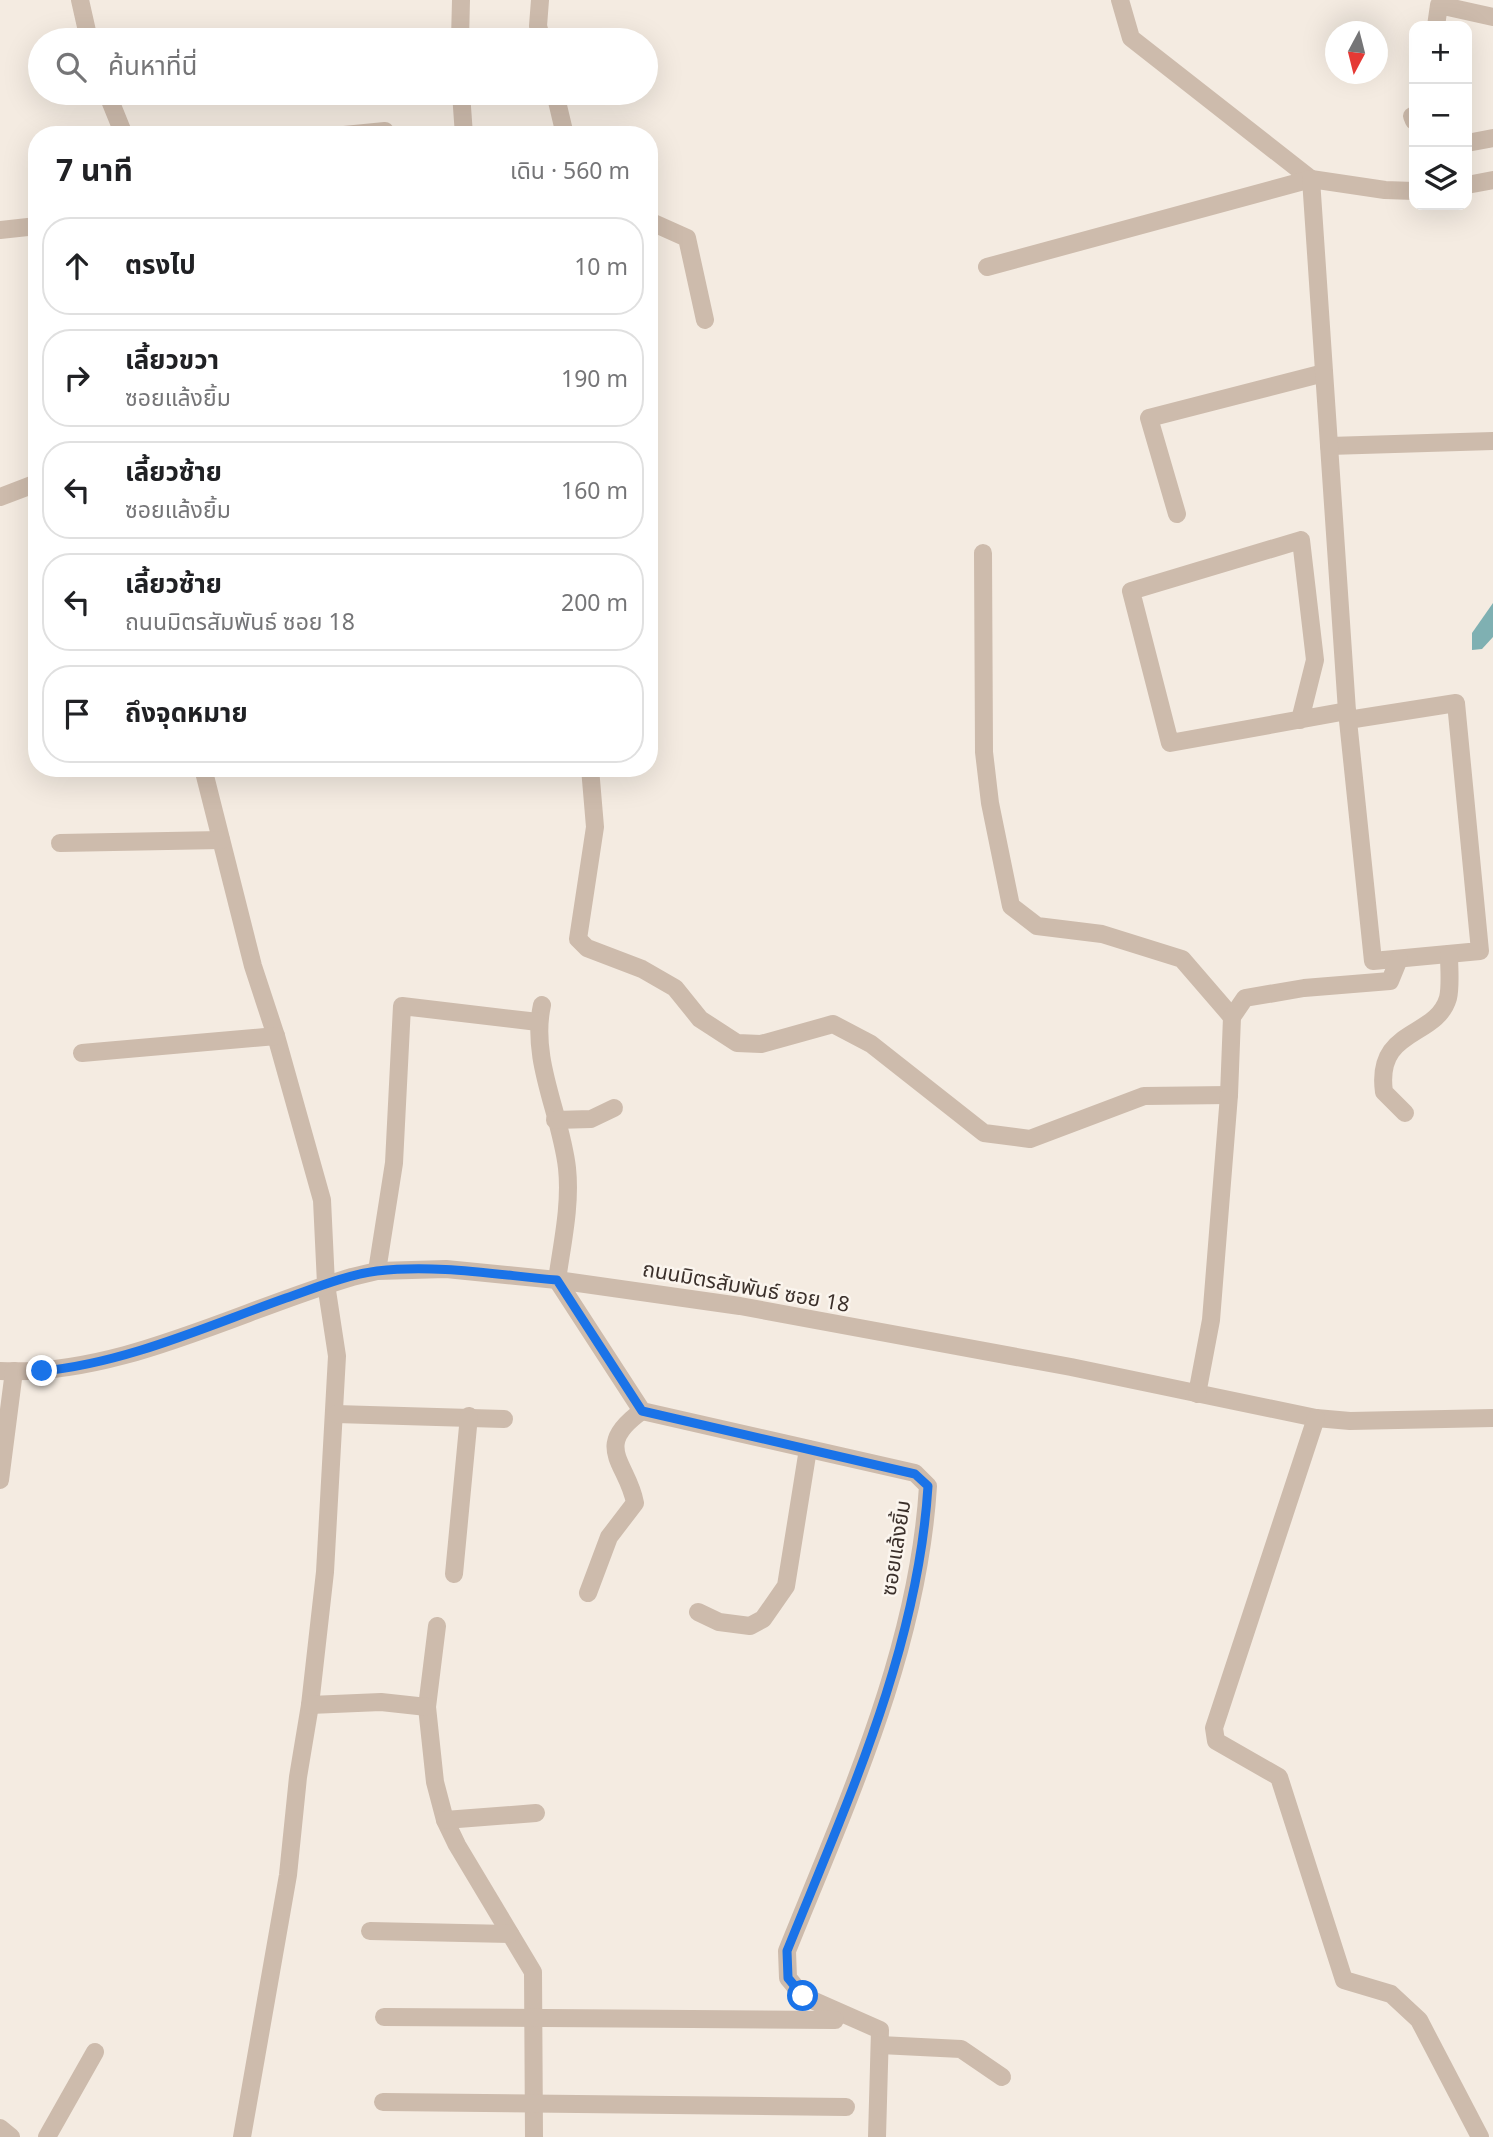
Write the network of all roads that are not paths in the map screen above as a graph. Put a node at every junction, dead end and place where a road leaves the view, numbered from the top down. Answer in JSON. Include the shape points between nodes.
{"nodes":[{"id":1,"x":80,"y":0,"type":"edge"},
{"id":2,"x":461,"y":0,"type":"edge"},
{"id":3,"x":540,"y":0,"type":"edge"},
{"id":4,"x":1120,"y":0,"type":"edge"},
{"id":5,"x":1493,"y":17,"type":"edge"},
{"id":6,"x":1437,"y":21,"type":"edge"},
{"id":7,"x":86,"y":28,"type":"edge"},
{"id":8,"x":460,"y":28,"type":"edge"},
{"id":9,"x":539,"y":28,"type":"edge"},
{"id":10,"x":112,"y":105,"type":"edge"},
{"id":11,"x":462,"y":105,"type":"edge"},
{"id":12,"x":558,"y":105,"type":"edge"},
{"id":13,"x":120,"y":126,"type":"edge"},
{"id":14,"x":463,"y":126,"type":"edge"},
{"id":15,"x":563,"y":126,"type":"edge"},
{"id":16,"x":1493,"y":138,"type":"edge"},
{"id":17,"x":1472,"y":142,"type":"edge"},
{"id":18,"x":1311,"y":179,"type":"junction"},
{"id":19,"x":1493,"y":180,"type":"edge"},
{"id":20,"x":1472,"y":184,"type":"edge"},
{"id":21,"x":1409,"y":191,"type":"edge"},
{"id":22,"x":658,"y":225,"type":"edge"},
{"id":23,"x":28,"y":227,"type":"edge"},
{"id":24,"x":0,"y":230,"type":"edge"},
{"id":25,"x":987,"y":267,"type":"dead end"},
{"id":26,"x":705,"y":320,"type":"dead end"},
{"id":27,"x":1324,"y":373,"type":"junction"},
{"id":28,"x":1493,"y":441,"type":"edge"},
{"id":29,"x":1329,"y":446,"type":"junction"},
{"id":30,"x":28,"y":486,"type":"edge"},
{"id":31,"x":0,"y":497,"type":"edge"},
{"id":32,"x":1177,"y":514,"type":"dead end"},
{"id":33,"x":983,"y":553,"type":"dead end"},
{"id":34,"x":1347,"y":716,"type":"junction"},
{"id":35,"x":1300,"y":720,"type":"junction"},
{"id":36,"x":205,"y":777,"type":"edge"},
{"id":37,"x":591,"y":777,"type":"edge"},
{"id":38,"x":221,"y":840,"type":"junction"},
{"id":39,"x":61,"y":843,"type":"dead end"},
{"id":40,"x":1449,"y":954,"type":"junction"},
{"id":41,"x":1399,"y":959,"type":"junction"},
{"id":42,"x":1232,"y":1017,"type":"junction"},
{"id":43,"x":276,"y":1036,"type":"junction"},
{"id":44,"x":82,"y":1053,"type":"dead end"},
{"id":45,"x":1229,"y":1095,"type":"junction"},
{"id":46,"x":614,"y":1108,"type":"dead end"},
{"id":47,"x":1405,"y":1113,"type":"dead end"},
{"id":48,"x":555,"y":1120,"type":"junction"},
{"id":49,"x":377,"y":1271,"type":"junction"},
{"id":50,"x":557,"y":1280,"type":"junction"},
{"id":51,"x":326,"y":1284,"type":"junction"},
{"id":52,"x":7,"y":1371,"type":"edge"},
{"id":53,"x":1197,"y":1394,"type":"junction"},
{"id":54,"x":642,"y":1411,"type":"junction"},
{"id":55,"x":336,"y":1414,"type":"junction"},
{"id":56,"x":469,"y":1416,"type":"junction"},
{"id":57,"x":1317,"y":1418,"type":"junction"},
{"id":58,"x":1493,"y":1418,"type":"edge"},
{"id":59,"x":504,"y":1419,"type":"dead end"},
{"id":60,"x":808,"y":1449,"type":"junction"},
{"id":61,"x":0,"y":1480,"type":"edge"},
{"id":62,"x":454,"y":1574,"type":"dead end"},
{"id":63,"x":588,"y":1593,"type":"dead end"},
{"id":64,"x":698,"y":1612,"type":"dead end"},
{"id":65,"x":437,"y":1626,"type":"dead end"},
{"id":66,"x":310,"y":1705,"type":"junction"},
{"id":67,"x":427,"y":1707,"type":"junction"},
{"id":68,"x":536,"y":1813,"type":"dead end"},
{"id":69,"x":445,"y":1820,"type":"junction"},
{"id":70,"x":370,"y":1931,"type":"dead end"},
{"id":71,"x":510,"y":1934,"type":"junction"},
{"id":72,"x":384,"y":2017,"type":"dead end"},
{"id":73,"x":535,"y":2020,"type":"junction"},
{"id":74,"x":835,"y":2020,"type":"dead end"},
{"id":75,"x":880,"y":2045,"type":"junction"},
{"id":76,"x":95,"y":2052,"type":"dead end"},
{"id":77,"x":1002,"y":2077,"type":"dead end"},
{"id":78,"x":383,"y":2102,"type":"dead end"},
{"id":79,"x":534,"y":2104,"type":"junction"},
{"id":80,"x":846,"y":2107,"type":"dead end"},
{"id":81,"x":0,"y":2128,"type":"edge"},
{"id":82,"x":11,"y":2137,"type":"edge"},
{"id":83,"x":47,"y":2137,"type":"edge"},
{"id":84,"x":242,"y":2137,"type":"edge"},
{"id":85,"x":534,"y":2137,"type":"edge"},
{"id":86,"x":877,"y":2137,"type":"edge"},
{"id":87,"x":1480,"y":2137,"type":"edge"}],
"edges":[{"from":1,"to":7,"type":"street"},
{"from":2,"to":8,"type":"street"},
{"from":3,"to":9,"type":"street"},
{"from":4,"to":18,"type":"street","via":[[1131,38]]},
{"from":5,"to":6,"type":"street","via":[[1439,5]]},
{"from":10,"to":13,"type":"street"},
{"from":11,"to":14,"type":"street"},
{"from":12,"to":15,"type":"street"},
{"from":16,"to":17,"type":"street"},
{"from":18,"to":21,"type":"street"},
{"from":18,"to":25,"type":"street"},
{"from":18,"to":27,"type":"street"},
{"from":19,"to":20,"type":"street"},
{"from":22,"to":26,"type":"street","via":[[687,237]]},
{"from":23,"to":24,"type":"street"},
{"from":27,"to":29,"type":"street"},
{"from":27,"to":32,"type":"street","via":[[1149,418]]},
{"from":28,"to":29,"type":"street"},
{"from":29,"to":34,"type":"street"},
{"from":30,"to":31,"type":"street"},
{"from":33,"to":42,"type":"street","via":[[984,752],[989,803],[1011,906],[1037,926],[1102,934],[1182,959]]},
{"from":34,"to":35,"type":"street"},
{"from":34,"to":40,"type":"street","via":[[1456,703],[1480,951]]},
{"from":34,"to":41,"type":"street","via":[[1373,961]]},
{"from":35,"to":35,"type":"street","via":[[1170,743],[1130,591],[1301,540],[1315,660]]},
{"from":36,"to":38,"type":"street"},
{"from":37,"to":45,"type":"street","via":[[595,827],[578,939],[587,948],[642,969],[675,988],[700,1019],[737,1043],[761,1044],[833,1024],[871,1044],[984,1133],[1030,1139],[1144,1096]]},
{"from":38,"to":39,"type":"street"},
{"from":38,"to":43,"type":"street"},
{"from":40,"to":41,"type":"street"},
{"from":40,"to":47,"type":"street","via":[[1448,998],[1438,1016],[1393,1046],[1386,1063],[1384,1091]]},
{"from":41,"to":42,"type":"street","via":[[1390,981],[1245,998]]},
{"from":42,"to":45,"type":"street"},
{"from":43,"to":44,"type":"street"},
{"from":43,"to":51,"type":"street","via":[[322,1199]]},
{"from":45,"to":53,"type":"street","via":[[1211,1320]]},
{"from":46,"to":48,"type":"street","via":[[591,1119]]},
{"from":48,"to":49,"type":"street","via":[[540,1014],[402,1006],[394,1163]]},
{"from":48,"to":50,"type":"street","via":[[567,1168]]},
{"from":49,"to":50,"type":"street","name":"ถนนมิตรสัมพันธ์ ซอย 18","via":[[446,1269]]},
{"from":49,"to":51,"type":"street","name":"ถนนมิตรสัมพันธ์ ซอย 18"},
{"from":50,"to":53,"type":"street","name":"ถนนมิตรสัมพันธ์ ซอย 18","via":[[740,1306]]},
{"from":50,"to":54,"type":"street"},
{"from":51,"to":52,"type":"street","name":"ถนนมิตรสัมพันธ์ ซอย 18","via":[[76,1368]]},
{"from":51,"to":55,"type":"street","via":[[337,1356]]},
{"from":52,"to":61,"type":"street"},
{"from":53,"to":57,"type":"street","name":"ถนนมิตรสัมพันธ์ ซอย 18"},
{"from":54,"to":60,"type":"street","name":"ซอยแล้งยิ้ม"},
{"from":54,"to":63,"type":"street","via":[[626,1422],[615,1442],[618,1467],[632,1488],[635,1503],[609,1537]]},
{"from":55,"to":56,"type":"street"},
{"from":55,"to":66,"type":"street"},
{"from":56,"to":59,"type":"street"},
{"from":56,"to":62,"type":"street"},
{"from":57,"to":58,"type":"street","name":"ถนนมิตรสัมพันธ์ ซอย 18"},
{"from":57,"to":87,"type":"street","via":[[1214,1728],[1216,1741],[1279,1777],[1344,1980],[1391,1994],[1419,2021]]},
{"from":60,"to":64,"type":"street","via":[[786,1586],[763,1619],[750,1626],[719,1622]]},
{"from":60,"to":75,"type":"street","name":"ซอยแล้งยิ้ม","via":[[915,1474],[928,1486],[914,1591],[872,1740],[787,1951],[793,1988],[880,2030]]},
{"from":65,"to":67,"type":"street"},
{"from":66,"to":67,"type":"street","via":[[381,1702]]},
{"from":66,"to":84,"type":"street","via":[[288,1875]]},
{"from":67,"to":69,"type":"street","via":[[435,1782]]},
{"from":68,"to":69,"type":"street"},
{"from":69,"to":71,"type":"street"},
{"from":70,"to":71,"type":"street"},
{"from":71,"to":73,"type":"street","via":[[533,1972]]},
{"from":72,"to":73,"type":"street"},
{"from":73,"to":74,"type":"street"},
{"from":73,"to":79,"type":"street"},
{"from":75,"to":77,"type":"street","via":[[961,2049]]},
{"from":75,"to":86,"type":"street"},
{"from":76,"to":83,"type":"street"},
{"from":78,"to":79,"type":"street"},
{"from":79,"to":80,"type":"street"},
{"from":79,"to":85,"type":"street"},
{"from":81,"to":82,"type":"street"}]}
